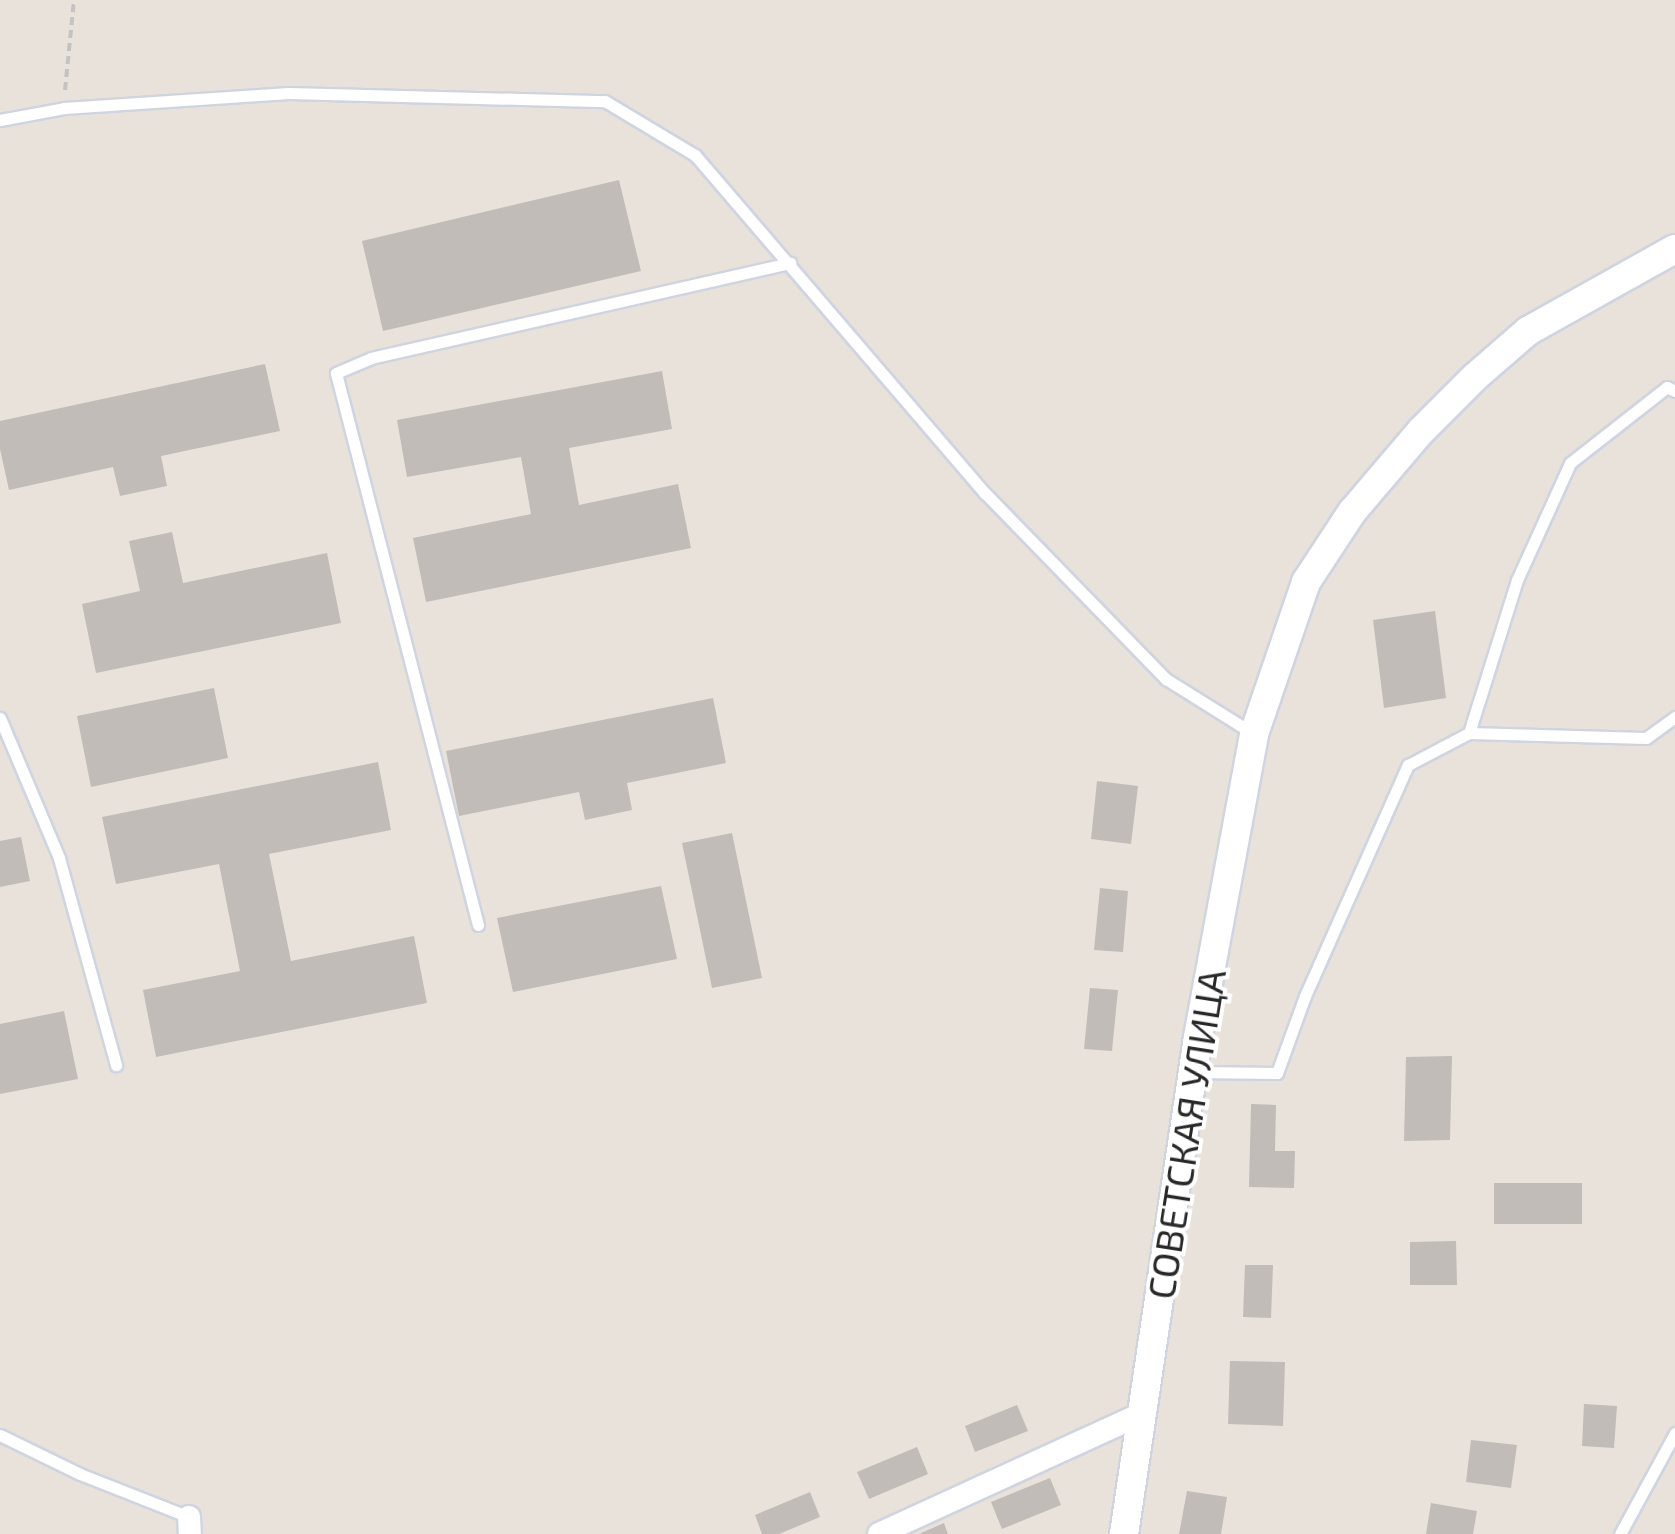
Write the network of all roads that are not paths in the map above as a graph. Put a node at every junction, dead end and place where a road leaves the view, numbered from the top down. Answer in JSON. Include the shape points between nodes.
{"nodes":[{"id":1,"x":0,"y":120,"type":"edge"},
{"id":2,"x":1675,"y":249,"type":"edge"},
{"id":3,"x":790,"y":263,"type":"junction"},
{"id":4,"x":1675,"y":391,"type":"edge"},
{"id":5,"x":1675,"y":717,"type":"edge"},
{"id":6,"x":0,"y":718,"type":"edge"},
{"id":7,"x":1469,"y":733,"type":"junction"},
{"id":8,"x":1254,"y":734,"type":"junction"},
{"id":9,"x":478,"y":925,"type":"dead end"},
{"id":10,"x":116,"y":1065,"type":"dead end"},
{"id":11,"x":1193,"y":1072,"type":"junction"},
{"id":12,"x":1143,"y":1414,"type":"junction"},
{"id":13,"x":1675,"y":1434,"type":"edge"},
{"id":14,"x":0,"y":1435,"type":"edge"},
{"id":15,"x":190,"y":1526,"type":"edge"},
{"id":16,"x":879,"y":1534,"type":"edge"},
{"id":17,"x":1124,"y":1534,"type":"edge"},
{"id":18,"x":1620,"y":1534,"type":"edge"}],
"edges":[{"from":1,"to":3,"type":"lane","via":[[64,108],[290,93],[605,101],[695,155]]},
{"from":2,"to":8,"type":"street","name":"СОВЕТСКАЯ УЛИЦА","via":[[1528,330],[1421,430],[1352,512],[1306,582]]},
{"from":3,"to":8,"type":"lane","via":[[985,493],[1166,680]]},
{"from":3,"to":9,"type":"lane","via":[[372,358],[336,373]]},
{"from":4,"to":7,"type":"lane","via":[[1667,388],[1570,463],[1517,580]]},
{"from":5,"to":7,"type":"lane","via":[[1646,738]]},
{"from":6,"to":10,"type":"lane","via":[[59,858]]},
{"from":7,"to":11,"type":"lane","via":[[1408,765],[1305,996],[1278,1074]]},
{"from":8,"to":11,"type":"street","name":"СОВЕТСКАЯ УЛИЦА"},
{"from":11,"to":12,"type":"street","name":"СОВЕТСКАЯ УЛИЦА"},
{"from":12,"to":16,"type":"street"},
{"from":12,"to":17,"type":"street","name":"СОВЕТСКАЯ УЛИЦА"},
{"from":13,"to":18,"type":"lane"},
{"from":14,"to":15,"type":"lane"}]}
